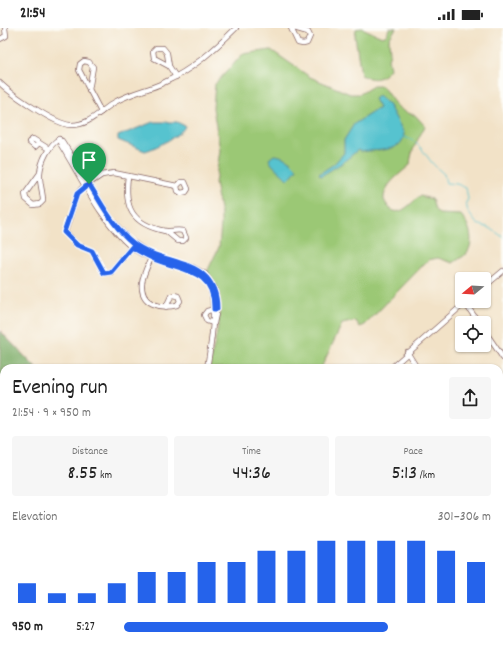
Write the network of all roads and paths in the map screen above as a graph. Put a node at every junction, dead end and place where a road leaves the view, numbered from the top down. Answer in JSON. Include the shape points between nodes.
{"nodes":[{"id":1,"x":5,"y":28,"type":"edge"},
{"id":2,"x":236,"y":28,"type":"edge"},
{"id":3,"x":291,"y":28,"type":"edge"},
{"id":4,"x":294,"y":28,"type":"edge"},
{"id":5,"x":0,"y":40,"type":"edge"},
{"id":6,"x":169,"y":66,"type":"dead end"},
{"id":7,"x":176,"y":77,"type":"junction"},
{"id":8,"x":0,"y":83,"type":"edge"},
{"id":9,"x":89,"y":90,"type":"junction"},
{"id":10,"x":101,"y":112,"type":"junction"},
{"id":11,"x":39,"y":143,"type":"dead end"},
{"id":12,"x":49,"y":149,"type":"junction"},
{"id":13,"x":40,"y":173,"type":"junction"},
{"id":14,"x":128,"y":176,"type":"junction"},
{"id":15,"x":88,"y":184,"type":"junction"},
{"id":16,"x":177,"y":186,"type":"dead end"},
{"id":17,"x":166,"y":231,"type":"dead end"},
{"id":18,"x":133,"y":245,"type":"junction"},
{"id":19,"x":152,"y":256,"type":"junction"},
{"id":20,"x":503,"y":271,"type":"edge"},
{"id":21,"x":491,"y":281,"type":"edge"},
{"id":22,"x":166,"y":307,"type":"dead end"},
{"id":23,"x":459,"y":308,"type":"edge"},
{"id":24,"x":215,"y":309,"type":"junction"},
{"id":25,"x":214,"y":323,"type":"junction"},
{"id":26,"x":491,"y":340,"type":"edge"},
{"id":27,"x":407,"y":352,"type":"junction"},
{"id":28,"x":503,"y":358,"type":"edge"},
{"id":29,"x":208,"y":364,"type":"edge"},
{"id":30,"x":395,"y":364,"type":"edge"},
{"id":31,"x":414,"y":364,"type":"edge"}],
"edges":[{"from":1,"to":5,"type":"street","via":[[6,36]]},
{"from":2,"to":7,"type":"street","via":[[214,49]]},
{"from":3,"to":4,"type":"street","via":[[296,42],[307,43],[310,36],[308,32]]},
{"from":6,"to":7,"type":"street"},
{"from":7,"to":10,"type":"street","via":[[120,99]]},
{"from":8,"to":10,"type":"street","via":[[62,124],[81,124]]},
{"from":9,"to":9,"type":"street","via":[[79,70],[84,61],[91,63],[93,68]]},
{"from":9,"to":10,"type":"street"},
{"from":11,"to":12,"type":"street"},
{"from":12,"to":13,"type":"street"},
{"from":12,"to":15,"type":"street","via":[[59,138],[61,145]]},
{"from":13,"to":13,"type":"street","via":[[43,200],[41,204],[33,205],[26,199],[25,194]]},
{"from":14,"to":15,"type":"street","via":[[110,173]]},
{"from":14,"to":16,"type":"street"},
{"from":14,"to":17,"type":"street","via":[[126,196],[130,210],[140,220]]},
{"from":15,"to":18,"type":"street","via":[[116,226]]},
{"from":15,"to":18,"type":"street","via":[[77,194],[64,228],[66,236],[79,246],[92,251],[106,274],[114,270]]},
{"from":18,"to":19,"type":"street"},
{"from":19,"to":22,"type":"street","via":[[143,281],[143,292],[153,305]]},
{"from":19,"to":24,"type":"street","via":[[202,277],[213,295]]},
{"from":20,"to":21,"type":"street"},
{"from":23,"to":27,"type":"street"},
{"from":24,"to":25,"type":"street"},
{"from":24,"to":25,"type":"street","via":[[207,311],[204,315],[207,321]]},
{"from":25,"to":29,"type":"street"},
{"from":26,"to":28,"type":"street"},
{"from":27,"to":30,"type":"street"},
{"from":27,"to":31,"type":"street"}]}
